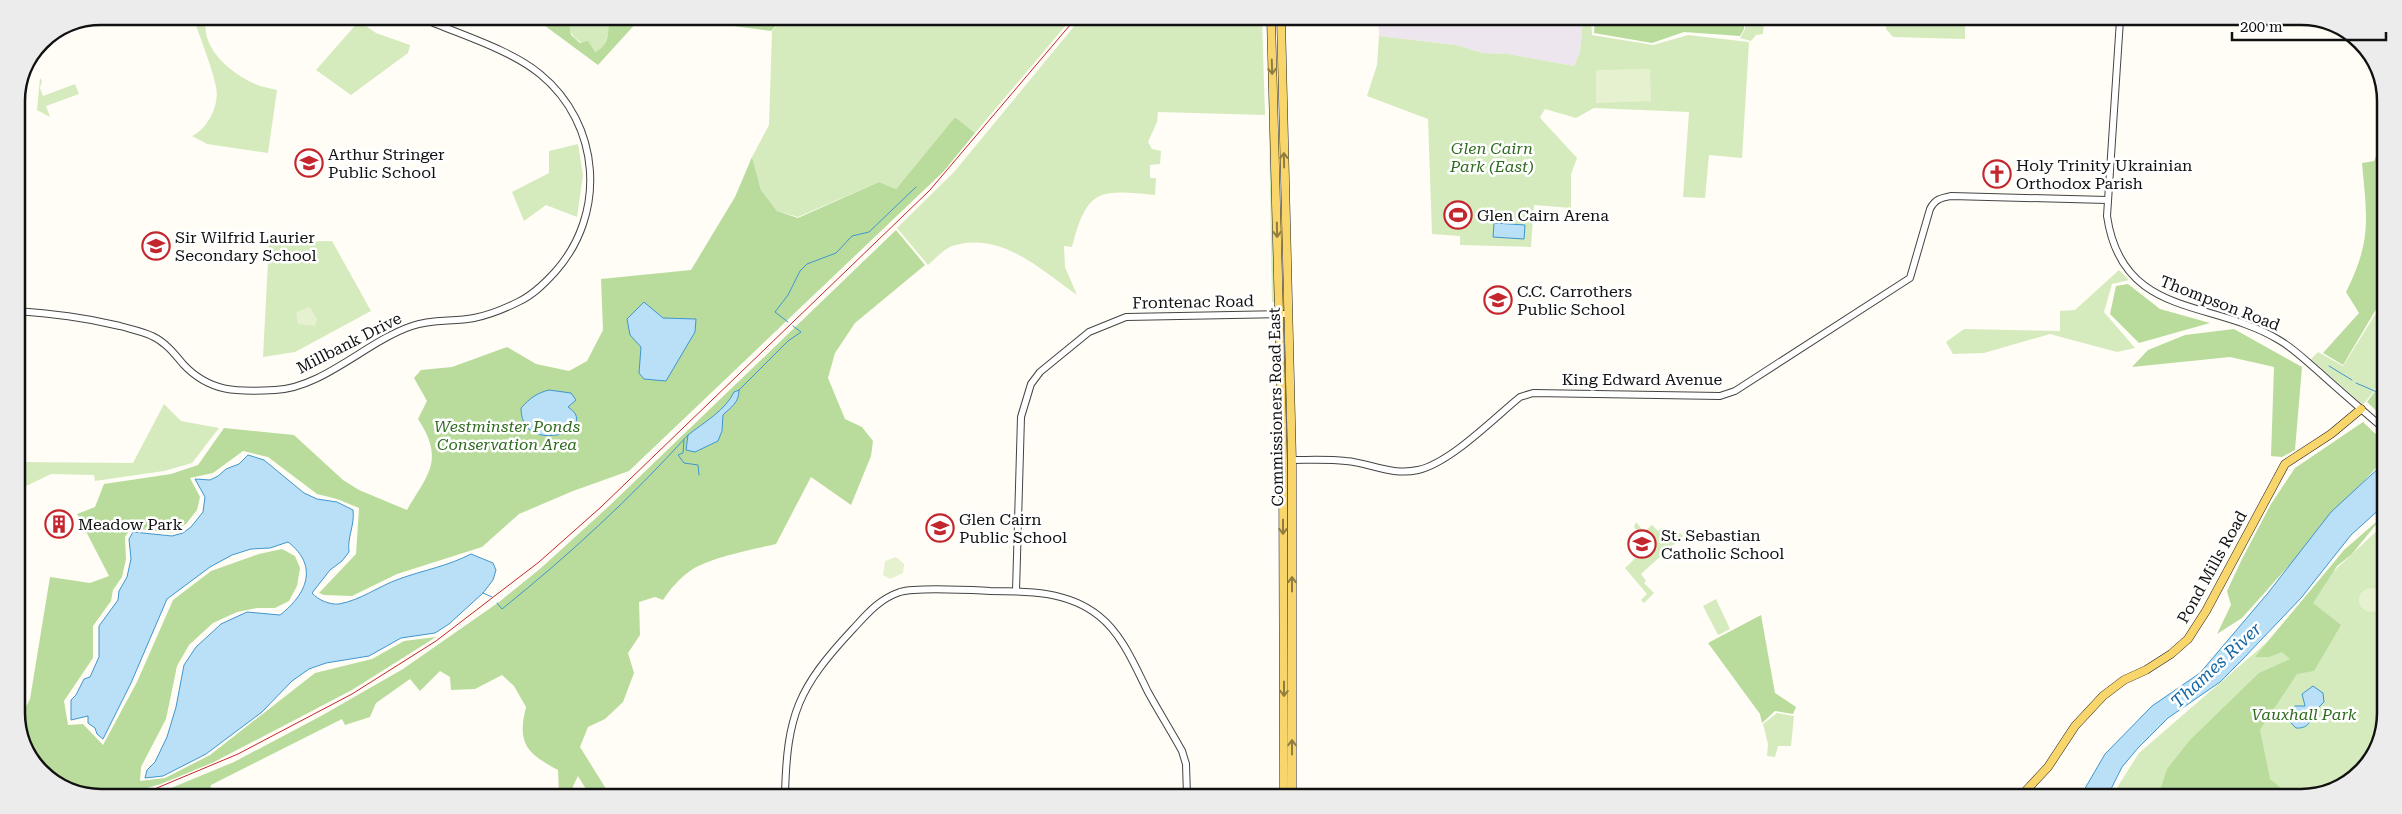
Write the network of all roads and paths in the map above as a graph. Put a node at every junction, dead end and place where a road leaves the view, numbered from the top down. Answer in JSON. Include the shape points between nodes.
{"nodes":[{"id":1,"x":439,"y":25,"type":"edge"},
{"id":2,"x":1271,"y":25,"type":"edge"},
{"id":3,"x":1280,"y":25,"type":"edge"},
{"id":4,"x":2120,"y":25,"type":"edge"},
{"id":5,"x":2107,"y":200,"type":"junction"},
{"id":6,"x":25,"y":313,"type":"edge"},
{"id":7,"x":1283,"y":314,"type":"junction"},
{"id":8,"x":2361,"y":409,"type":"junction"},
{"id":9,"x":2377,"y":423,"type":"edge"},
{"id":10,"x":1292,"y":460,"type":"junction"},
{"id":11,"x":1016,"y":591,"type":"junction"},
{"id":12,"x":785,"y":789,"type":"edge"},
{"id":13,"x":1187,"y":789,"type":"edge"},
{"id":14,"x":1284,"y":789,"type":"edge"},
{"id":15,"x":1292,"y":789,"type":"edge"},
{"id":16,"x":2027,"y":789,"type":"edge"}],
"edges":[{"from":1,"to":6,"type":"street","name":"Millbank Drive","via":[[522,61],[540,73],[571,106],[582,132],[591,180],[584,225],[568,258],[540,289],[520,302],[490,314],[414,325],[307,382],[278,390],[224,388],[206,383],[196,377],[165,344],[142,332],[80,316]]},
{"from":2,"to":7,"type":"main road","name":"Commissioners Road East","one_way":true},
{"from":7,"to":3,"type":"main road","name":"Commissioners Road East","one_way":true},
{"from":4,"to":5,"type":"street","name":"Thompson Road"},
{"from":5,"to":8,"type":"street","name":"Thompson Road","via":[[2109,231],[2118,252],[2132,275],[2152,293],[2188,308],[2258,328],[2281,341]]},
{"from":5,"to":10,"type":"street","name":"King Edward Avenue","via":[[1952,196],[1934,201],[1910,278],[1735,391],[1720,396],[1533,393],[1520,397],[1454,452],[1432,466],[1416,471],[1388,471],[1347,461]]},
{"from":7,"to":10,"type":"main road","name":"Commissioners Road East"},
{"from":7,"to":11,"type":"street","name":"Frontenac Road","via":[[1126,316],[1089,332],[1040,372],[1031,384],[1021,417]]},
{"from":7,"to":14,"type":"main road","name":"Commissioners Road East","one_way":true},
{"from":8,"to":9,"type":"street","name":"Thompson Road"},
{"from":8,"to":16,"type":"main road","name":"Pond Mills Road","via":[[2331,434],[2285,464],[2188,639],[2171,654],[2124,680],[2103,696],[2075,726],[2048,767]]},
{"from":15,"to":10,"type":"main road","name":"Commissioners Road East","one_way":true},
{"from":11,"to":12,"type":"street","via":[[901,592],[873,607],[819,666],[797,707],[785,759]]},
{"from":11,"to":13,"type":"street","via":[[1067,599],[1100,616],[1113,631],[1182,751]]}]}
